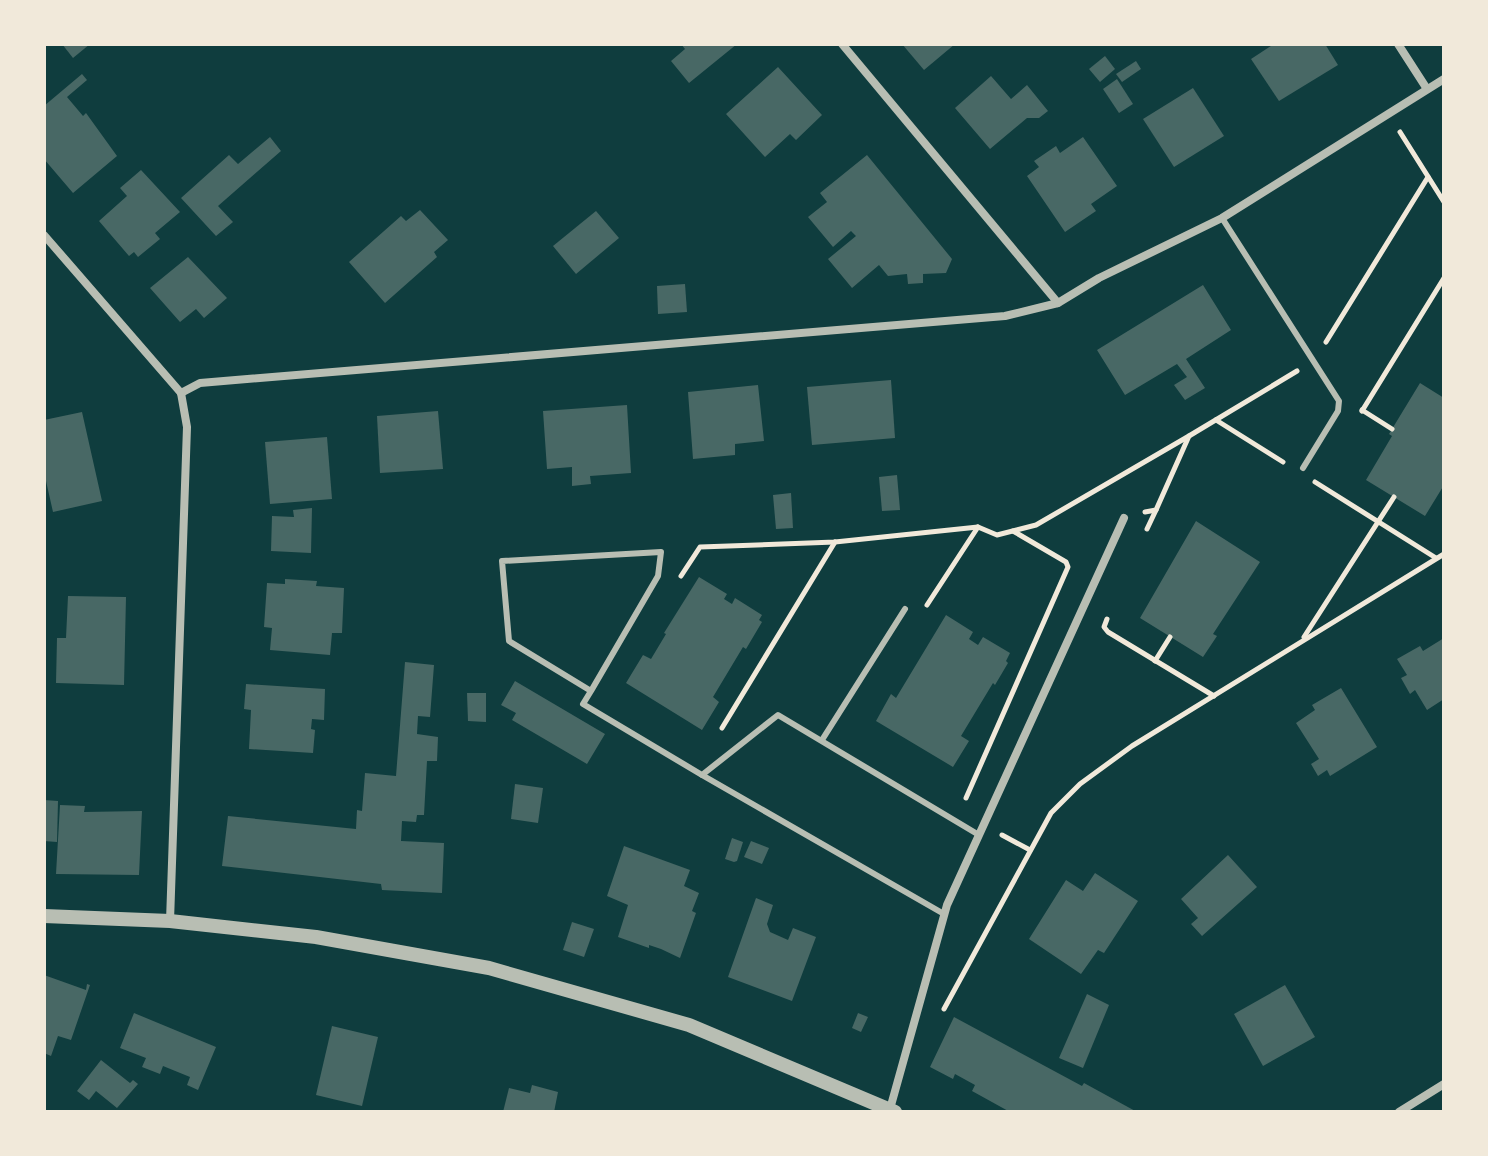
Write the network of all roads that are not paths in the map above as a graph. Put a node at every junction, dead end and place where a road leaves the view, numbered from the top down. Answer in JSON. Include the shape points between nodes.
{"nodes":[{"id":1,"x":842,"y":44,"type":"edge"},
{"id":2,"x":1398,"y":44,"type":"edge"},
{"id":3,"x":1444,"y":79,"type":"edge"},
{"id":4,"x":1427,"y":89,"type":"junction"},
{"id":5,"x":1222,"y":218,"type":"junction"},
{"id":6,"x":44,"y":235,"type":"edge"},
{"id":7,"x":1058,"y":303,"type":"junction"},
{"id":8,"x":181,"y":393,"type":"junction"},
{"id":9,"x":1304,"y":472,"type":"road end"},
{"id":10,"x":1124,"y":518,"type":"dead end"},
{"id":11,"x":905,"y":609,"type":"dead end"},
{"id":12,"x":591,"y":691,"type":"junction"},
{"id":13,"x":822,"y":740,"type":"junction"},
{"id":14,"x":702,"y":775,"type":"junction"},
{"id":15,"x":979,"y":835,"type":"junction"},
{"id":16,"x":944,"y":914,"type":"junction"},
{"id":17,"x":44,"y":916,"type":"edge"},
{"id":18,"x":170,"y":921,"type":"junction"},
{"id":19,"x":1444,"y":1084,"type":"edge"},
{"id":20,"x":893,"y":1111,"type":"edge"},
{"id":21,"x":1399,"y":1112,"type":"edge"}],
"edges":[{"from":1,"to":7,"type":"street"},
{"from":2,"to":4,"type":"street"},
{"from":3,"to":4,"type":"street"},
{"from":4,"to":5,"type":"street"},
{"from":5,"to":7,"type":"street"},
{"from":5,"to":9,"type":"lane","via":[[1339,401]]},
{"from":6,"to":8,"type":"street"},
{"from":7,"to":8,"type":"street","via":[[1005,316],[200,383]]},
{"from":8,"to":18,"type":"street","via":[[187,427]]},
{"from":10,"to":15,"type":"street"},
{"from":11,"to":13,"type":"lane"},
{"from":12,"to":12,"type":"lane","via":[[658,576],[661,552],[502,561],[509,641]]},
{"from":12,"to":14,"type":"lane","via":[[583,704]]},
{"from":13,"to":14,"type":"lane","via":[[778,715]]},
{"from":13,"to":15,"type":"lane"},
{"from":14,"to":16,"type":"lane"},
{"from":15,"to":16,"type":"street"},
{"from":16,"to":20,"type":"street"},
{"from":17,"to":18,"type":"street"},
{"from":18,"to":20,"type":"street","via":[[316,937],[489,968],[689,1025]]},
{"from":19,"to":21,"type":"street"}]}
